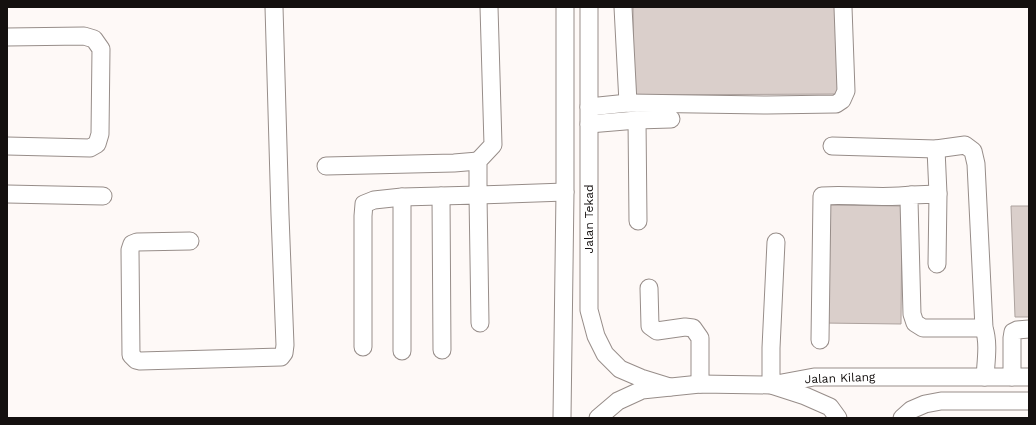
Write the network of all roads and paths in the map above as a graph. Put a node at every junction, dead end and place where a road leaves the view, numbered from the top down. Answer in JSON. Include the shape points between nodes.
{"nodes":[{"id":1,"x":274,"y":7,"type":"edge"},
{"id":2,"x":490,"y":7,"type":"edge"},
{"id":3,"x":565,"y":7,"type":"edge"},
{"id":4,"x":589,"y":7,"type":"edge"},
{"id":5,"x":623,"y":7,"type":"edge"},
{"id":6,"x":844,"y":7,"type":"edge"},
{"id":7,"x":7,"y":37,"type":"edge"},
{"id":8,"x":628,"y":103,"type":"junction"},
{"id":9,"x":589,"y":107,"type":"junction"},
{"id":10,"x":671,"y":119,"type":"dead end"},
{"id":11,"x":637,"y":120,"type":"junction"},
{"id":12,"x":589,"y":124,"type":"junction"},
{"id":13,"x":7,"y":146,"type":"edge"},
{"id":14,"x":832,"y":146,"type":"dead end"},
{"id":15,"x":936,"y":149,"type":"junction"},
{"id":16,"x":478,"y":161,"type":"junction"},
{"id":17,"x":326,"y":166,"type":"dead end"},
{"id":18,"x":565,"y":192,"type":"junction"},
{"id":19,"x":7,"y":194,"type":"edge"},
{"id":20,"x":938,"y":194,"type":"junction"},
{"id":21,"x":478,"y":195,"type":"junction"},
{"id":22,"x":912,"y":195,"type":"junction"},
{"id":23,"x":103,"y":196,"type":"dead end"},
{"id":24,"x":441,"y":196,"type":"junction"},
{"id":25,"x":402,"y":197,"type":"junction"},
{"id":26,"x":638,"y":221,"type":"dead end"},
{"id":27,"x":190,"y":241,"type":"dead end"},
{"id":28,"x":776,"y":242,"type":"dead end"},
{"id":29,"x":937,"y":264,"type":"dead end"},
{"id":30,"x":649,"y":288,"type":"dead end"},
{"id":31,"x":480,"y":323,"type":"dead end"},
{"id":32,"x":984,"y":328,"type":"junction"},
{"id":33,"x":1029,"y":329,"type":"edge"},
{"id":34,"x":820,"y":340,"type":"dead end"},
{"id":35,"x":363,"y":347,"type":"dead end"},
{"id":36,"x":442,"y":350,"type":"dead end"},
{"id":37,"x":402,"y":352,"type":"dead end"},
{"id":38,"x":984,"y":377,"type":"junction"},
{"id":39,"x":1012,"y":377,"type":"junction"},
{"id":40,"x":1029,"y":377,"type":"edge"},
{"id":41,"x":700,"y":384,"type":"junction"},
{"id":42,"x":771,"y":385,"type":"junction"},
{"id":43,"x":670,"y":387,"type":"junction"},
{"id":44,"x":1029,"y":401,"type":"edge"},
{"id":45,"x":562,"y":418,"type":"edge"},
{"id":46,"x":598,"y":418,"type":"edge"},
{"id":47,"x":838,"y":418,"type":"edge"},
{"id":48,"x":902,"y":418,"type":"edge"}],
"edges":[{"from":1,"to":27,"type":"street","via":[[285,345],[281,357],[140,361],[131,354],[132,244]]},
{"from":2,"to":16,"type":"street","via":[[493,145]]},
{"from":3,"to":18,"type":"street","name":"Jalan Tekad"},
{"from":4,"to":9,"type":"street","name":"Jalan Tekad"},
{"from":5,"to":8,"type":"street"},
{"from":6,"to":8,"type":"street","via":[[846,91],[842,100],[836,104]]},
{"from":7,"to":13,"type":"street","via":[[84,36],[94,39],[101,49],[98,144],[90,148]]},
{"from":8,"to":9,"type":"street"},
{"from":9,"to":12,"type":"street","name":"Jalan Tekad"},
{"from":10,"to":11,"type":"street"},
{"from":11,"to":12,"type":"street"},
{"from":11,"to":26,"type":"street"},
{"from":12,"to":43,"type":"street","name":"Jalan Tekad","via":[[589,310],[596,336],[606,354],[620,369]]},
{"from":14,"to":15,"type":"street"},
{"from":15,"to":20,"type":"street"},
{"from":15,"to":32,"type":"street","via":[[965,145],[974,151]]},
{"from":16,"to":17,"type":"street"},
{"from":16,"to":21,"type":"street"},
{"from":18,"to":21,"type":"street"},
{"from":18,"to":45,"type":"street","name":"Jalan Tekad"},
{"from":19,"to":23,"type":"street"},
{"from":20,"to":22,"type":"street"},
{"from":20,"to":29,"type":"street"},
{"from":21,"to":24,"type":"street"},
{"from":21,"to":31,"type":"street"},
{"from":22,"to":32,"type":"street","via":[[909,208],[912,314],[915,323],[923,328]]},
{"from":22,"to":34,"type":"street","via":[[822,196]]},
{"from":24,"to":25,"type":"street"},
{"from":24,"to":36,"type":"street"},
{"from":25,"to":35,"type":"street","via":[[374,200],[364,204]]},
{"from":25,"to":37,"type":"street"},
{"from":28,"to":42,"type":"street"},
{"from":30,"to":41,"type":"street","via":[[650,326],[658,331],[693,328],[700,338]]},
{"from":32,"to":38,"type":"street"},
{"from":33,"to":39,"type":"street","via":[[1013,332]]},
{"from":38,"to":39,"type":"street","name":"Jalan Kilang"},
{"from":38,"to":42,"type":"street","name":"Jalan Kilang","via":[[814,377]]},
{"from":39,"to":40,"type":"street","name":"Jalan Kilang"},
{"from":41,"to":42,"type":"street"},
{"from":41,"to":43,"type":"street"},
{"from":42,"to":47,"type":"street","via":[[830,407]]},
{"from":43,"to":46,"type":"street","via":[[642,390],[618,401]]},
{"from":44,"to":48,"type":"street","via":[[940,401],[911,410]]}]}
